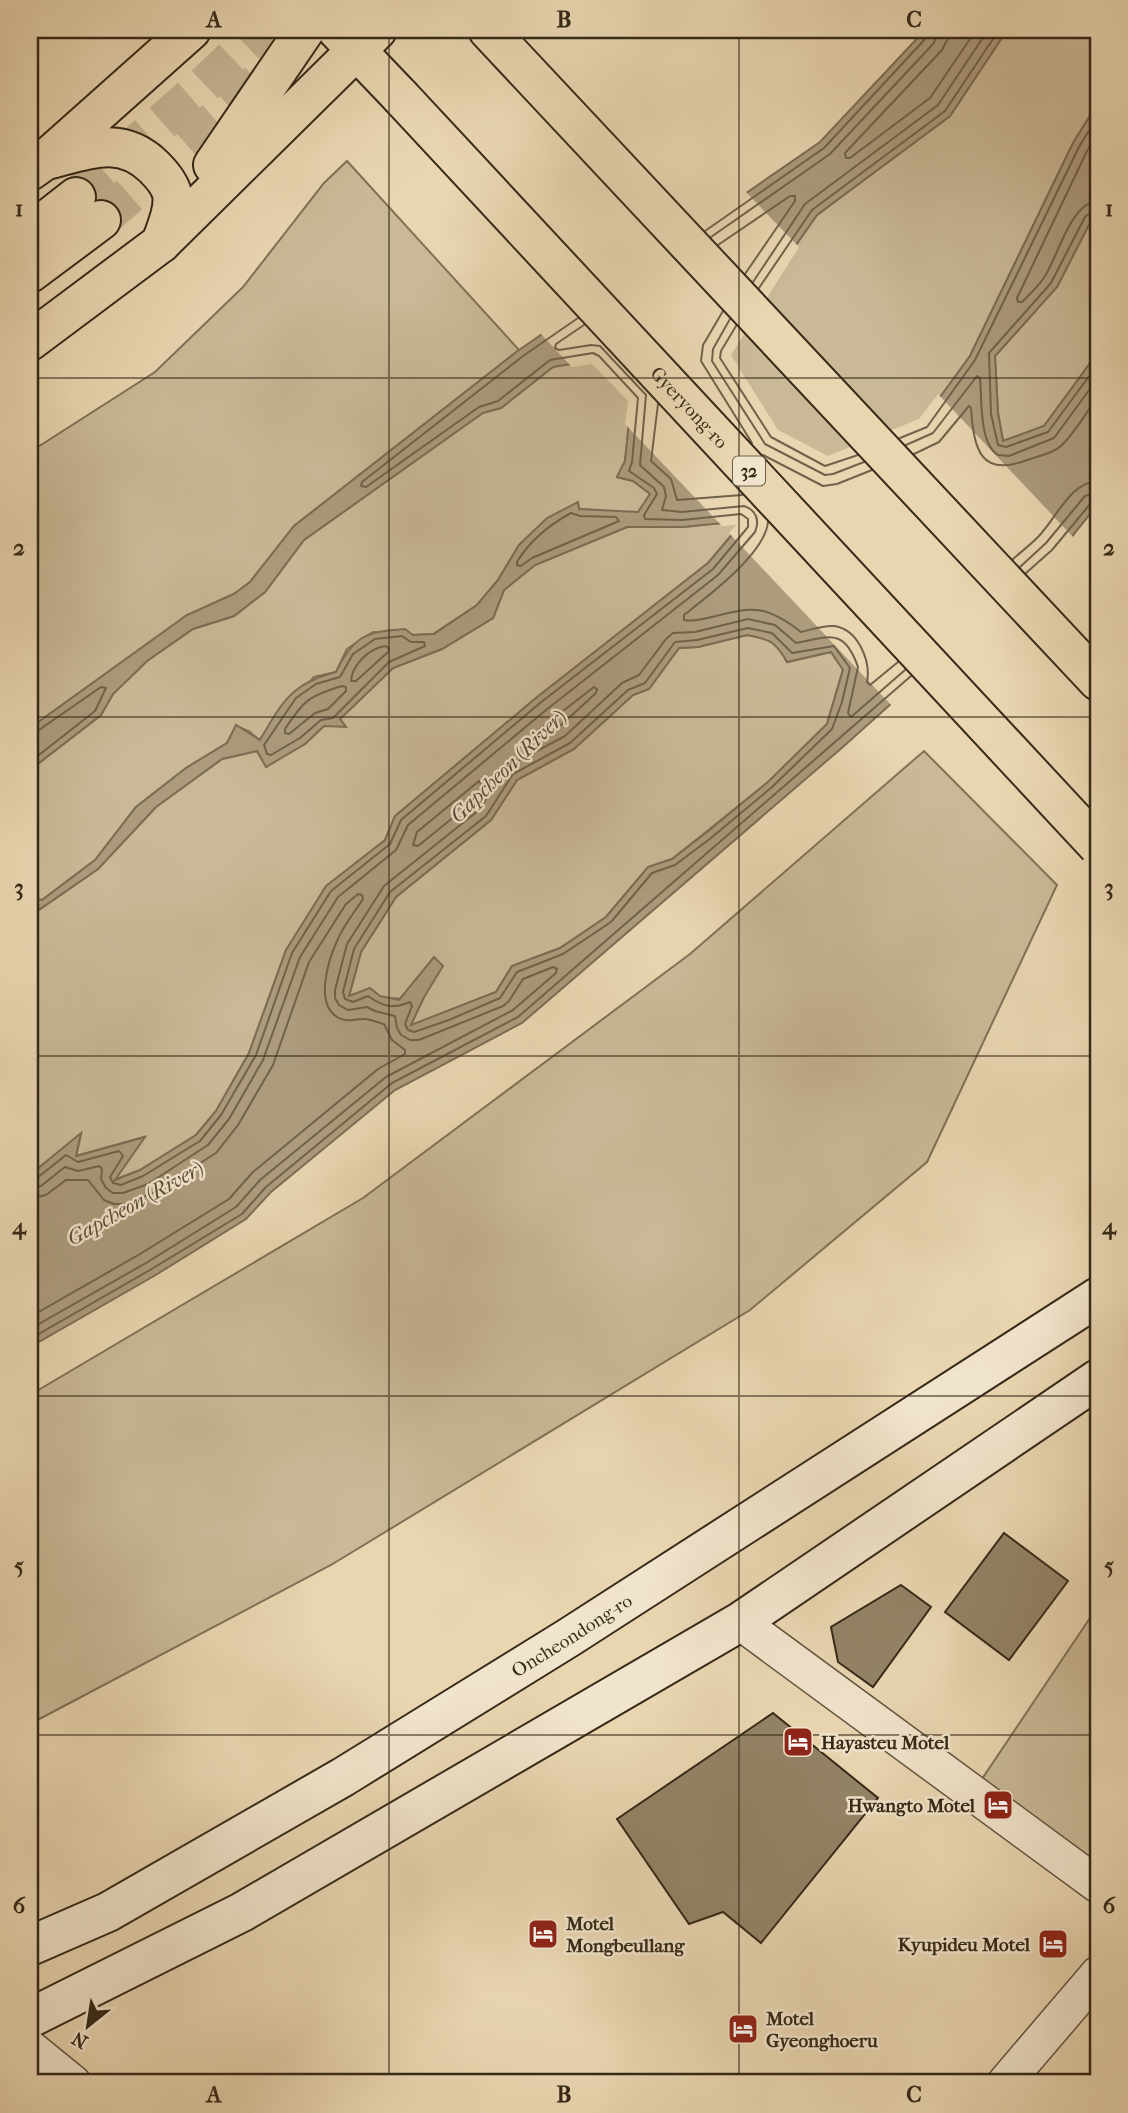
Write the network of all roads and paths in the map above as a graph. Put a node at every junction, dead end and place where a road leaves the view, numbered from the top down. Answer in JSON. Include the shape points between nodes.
{"nodes":[{"id":1,"x":191,"y":30,"type":"edge"},
{"id":2,"x":305,"y":30,"type":"edge"},
{"id":3,"x":488,"y":30,"type":"edge"},
{"id":4,"x":357,"y":37,"type":"edge"},
{"id":5,"x":37,"y":166,"type":"edge"},
{"id":6,"x":30,"y":233,"type":"edge"},
{"id":7,"x":161,"y":243,"type":"junction"},
{"id":8,"x":30,"y":273,"type":"edge"},
{"id":9,"x":30,"y":341,"type":"edge"},
{"id":10,"x":1098,"y":681,"type":"edge"},
{"id":11,"x":1098,"y":846,"type":"edge"},
{"id":12,"x":1098,"y":1297,"type":"edge"},
{"id":13,"x":1098,"y":1379,"type":"edge"},
{"id":14,"x":740,"y":1622,"type":"junction"},
{"id":15,"x":1098,"y":1885,"type":"edge"},
{"id":16,"x":30,"y":1946,"type":"edge"},
{"id":17,"x":1098,"y":1974,"type":"edge"},
{"id":18,"x":30,"y":2018,"type":"edge"},
{"id":19,"x":1010,"y":2081,"type":"edge"}],
"edges":[{"from":1,"to":5,"type":"main road"},
{"from":2,"to":7,"type":"main road"},
{"from":3,"to":10,"type":"main road"},
{"from":4,"to":7,"type":"main road"},
{"from":4,"to":11,"type":"main road","name":"Gyeryong-ro","number":"32","bridge":true,"via":[[400,96]]},
{"from":5,"to":7,"type":"main road","via":[[95,148],[122,147],[144,158],[172,193]]},
{"from":6,"to":8,"type":"main road","via":[[89,209]]},
{"from":7,"to":9,"type":"main road"},
{"from":12,"to":16,"type":"main road","name":"Oncheondong-ro","via":[[354,1770],[108,1912]]},
{"from":13,"to":14,"type":"main road"},
{"from":14,"to":15,"type":"street"},
{"from":14,"to":18,"type":"main road","via":[[242,1912]]},
{"from":17,"to":19,"type":"street"}]}
